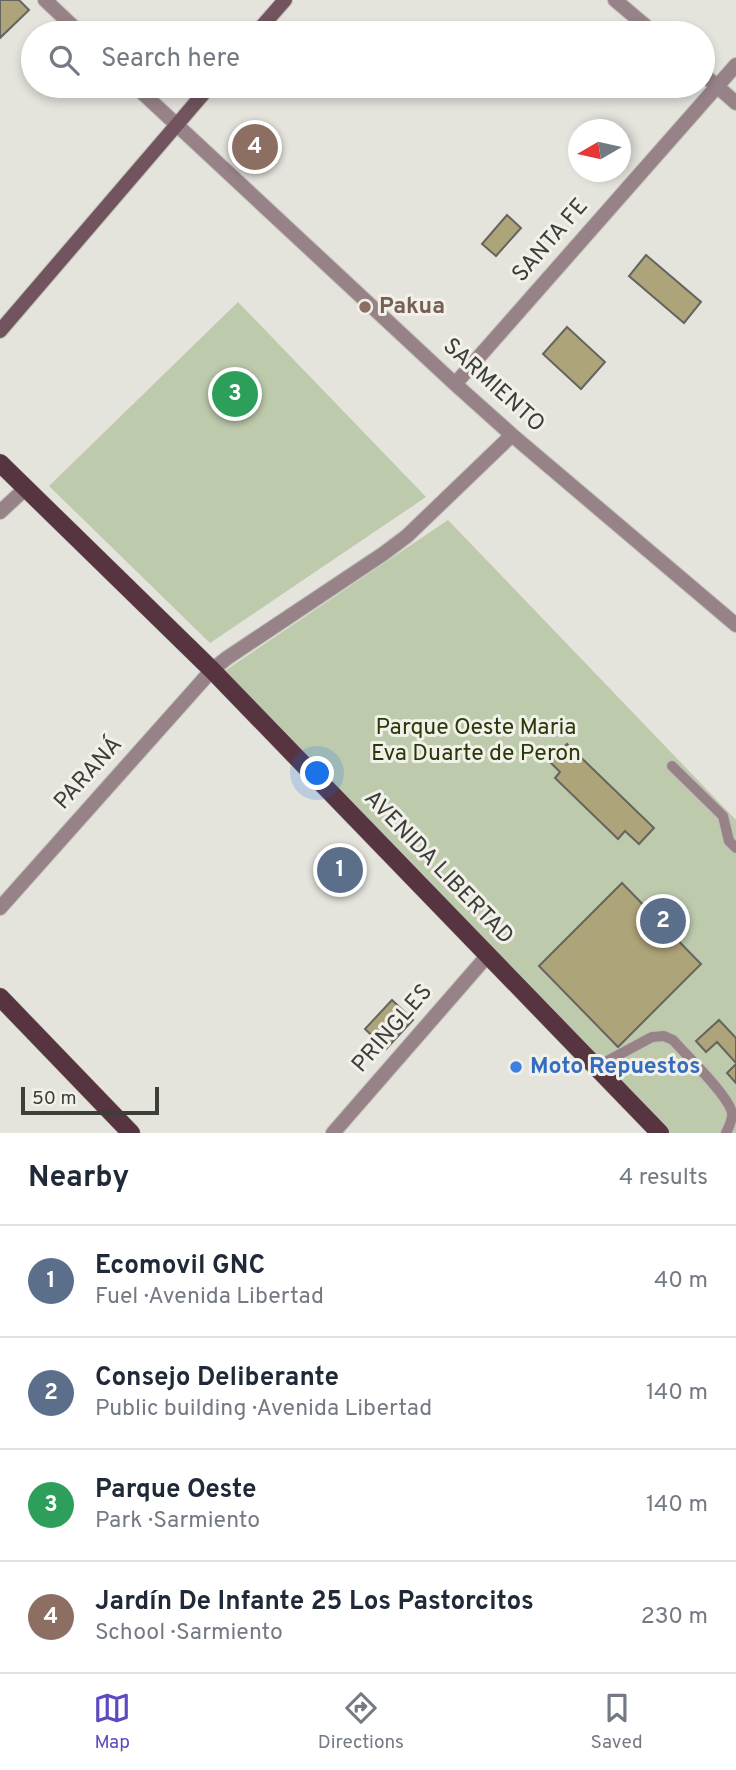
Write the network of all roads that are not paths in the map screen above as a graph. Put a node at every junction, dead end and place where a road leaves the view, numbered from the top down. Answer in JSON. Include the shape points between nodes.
{"nodes":[{"id":1,"x":45,"y":0,"type":"edge"},
{"id":2,"x":285,"y":0,"type":"edge"},
{"id":3,"x":615,"y":0,"type":"edge"},
{"id":4,"x":67,"y":21,"type":"edge"},
{"id":5,"x":267,"y":21,"type":"edge"},
{"id":6,"x":640,"y":21,"type":"edge"},
{"id":7,"x":736,"y":65,"type":"edge"},
{"id":8,"x":717,"y":87,"type":"junction"},
{"id":9,"x":715,"y":89,"type":"edge"},
{"id":10,"x":148,"y":98,"type":"edge"},
{"id":11,"x":200,"y":98,"type":"edge"},
{"id":12,"x":707,"y":98,"type":"edge"},
{"id":13,"x":736,"y":103,"type":"edge"},
{"id":14,"x":176,"y":125,"type":"junction"},
{"id":15,"x":0,"y":331,"type":"edge"},
{"id":16,"x":455,"y":384,"type":"junction"},
{"id":17,"x":512,"y":435,"type":"junction"},
{"id":18,"x":0,"y":463,"type":"edge"},
{"id":19,"x":26,"y":488,"type":"junction"},
{"id":20,"x":0,"y":512,"type":"edge"},
{"id":21,"x":736,"y":625,"type":"edge"},
{"id":22,"x":212,"y":670,"type":"junction"},
{"id":23,"x":673,"y":766,"type":"dead end"},
{"id":24,"x":736,"y":849,"type":"edge"},
{"id":25,"x":0,"y":908,"type":"edge"},
{"id":26,"x":488,"y":955,"type":"junction"},
{"id":27,"x":0,"y":997,"type":"edge"},
{"id":28,"x":596,"y":1066,"type":"junction"},
{"id":29,"x":131,"y":1133,"type":"edge"},
{"id":30,"x":334,"y":1133,"type":"edge"},
{"id":31,"x":660,"y":1133,"type":"edge"},
{"id":32,"x":726,"y":1133,"type":"edge"}],
"edges":[{"from":1,"to":4,"type":"street"},
{"from":2,"to":5,"type":"street"},
{"from":3,"to":6,"type":"street"},
{"from":7,"to":8,"type":"street","name":"SANTA FE"},
{"from":8,"to":9,"type":"street","name":"SANTA FE"},
{"from":8,"to":13,"type":"street"},
{"from":10,"to":14,"type":"street","name":"SARMIENTO"},
{"from":11,"to":14,"type":"street"},
{"from":12,"to":16,"type":"street","name":"SANTA FE"},
{"from":14,"to":15,"type":"street"},
{"from":14,"to":16,"type":"street","name":"SARMIENTO"},
{"from":16,"to":17,"type":"street","name":"SARMIENTO"},
{"from":17,"to":21,"type":"street","name":"SARMIENTO"},
{"from":17,"to":22,"type":"street","via":[[407,536]]},
{"from":18,"to":19,"type":"main road","name":"AVENIDA LIBERTAD"},
{"from":19,"to":20,"type":"street"},
{"from":19,"to":22,"type":"main road","name":"AVENIDA LIBERTAD"},
{"from":22,"to":25,"type":"street","name":"PARANÁ"},
{"from":22,"to":26,"type":"main road","name":"AVENIDA LIBERTAD"},
{"from":23,"to":24,"type":"lane","via":[[723,816],[729,841]]},
{"from":26,"to":28,"type":"main road","name":"AVENIDA LIBERTAD"},
{"from":26,"to":30,"type":"street","name":"PRINGLES"},
{"from":27,"to":29,"type":"main road"},
{"from":28,"to":31,"type":"main road","name":"AVENIDA LIBERTAD"},
{"from":28,"to":32,"type":"lane","via":[[652,1037],[673,1040],[727,1100],[732,1114]]}]}
